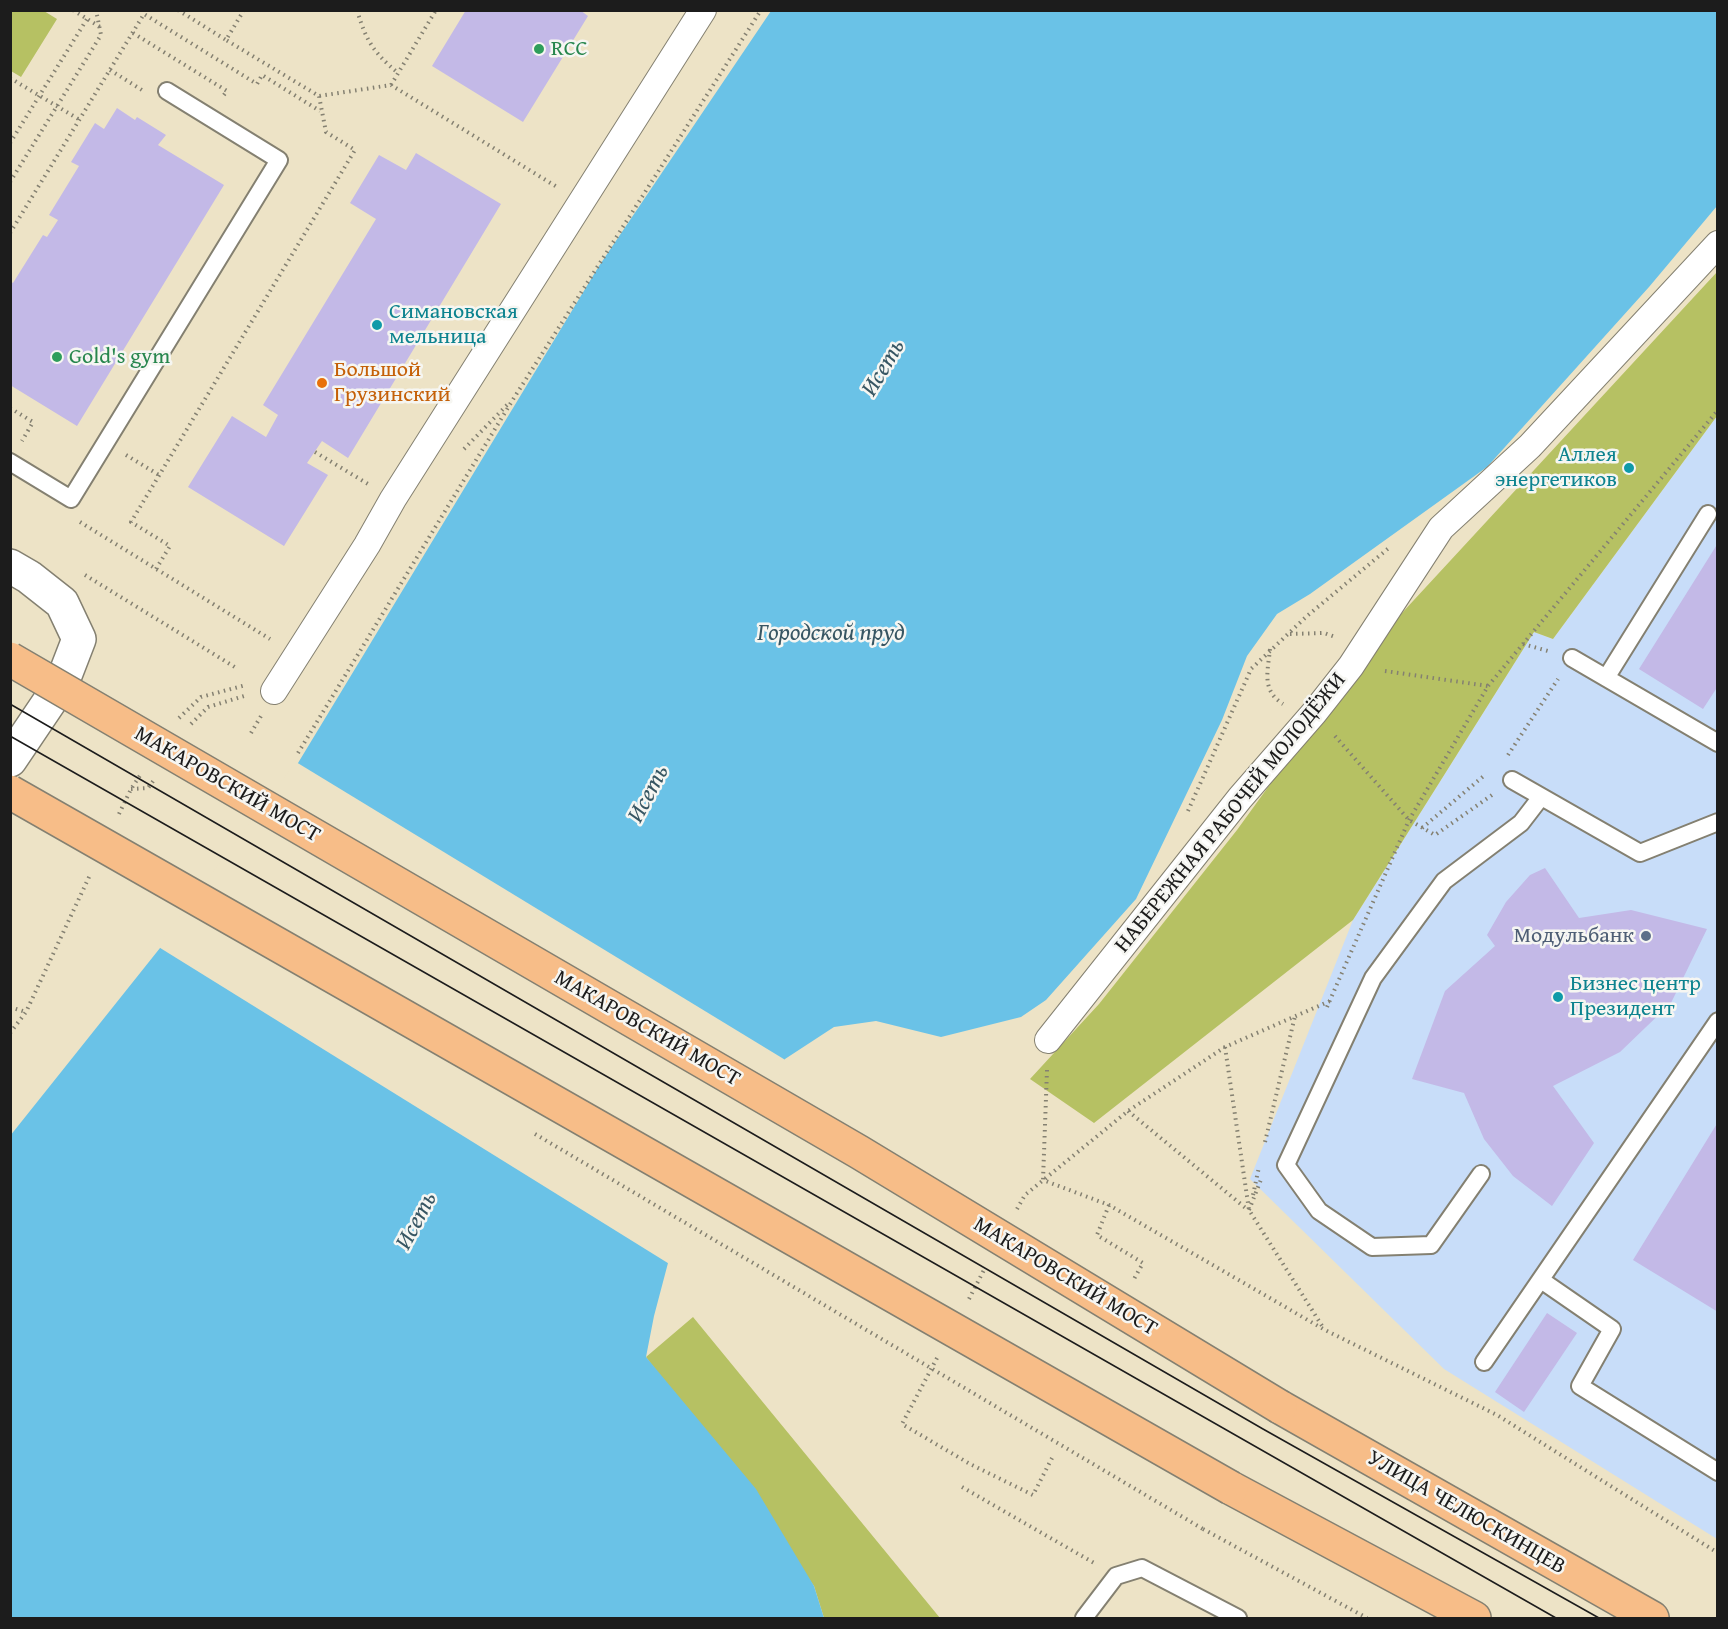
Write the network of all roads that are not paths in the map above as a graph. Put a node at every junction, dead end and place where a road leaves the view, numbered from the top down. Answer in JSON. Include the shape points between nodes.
{"nodes":[{"id":1,"x":703,"y":10,"type":"edge"},
{"id":2,"x":167,"y":91,"type":"dead end"},
{"id":3,"x":1718,"y":244,"type":"edge"},
{"id":4,"x":13,"y":456,"type":"edge"},
{"id":5,"x":1708,"y":514,"type":"dead end"},
{"id":6,"x":10,"y":566,"type":"edge"},
{"id":7,"x":1572,"y":658,"type":"road end"},
{"id":8,"x":10,"y":659,"type":"edge"},
{"id":9,"x":1606,"y":678,"type":"junction"},
{"id":10,"x":274,"y":691,"type":"dead end"},
{"id":11,"x":1718,"y":743,"type":"edge"},
{"id":12,"x":10,"y":760,"type":"edge"},
{"id":13,"x":1512,"y":780,"type":"road end"},
{"id":14,"x":10,"y":792,"type":"edge"},
{"id":15,"x":1541,"y":797,"type":"junction"},
{"id":16,"x":1718,"y":822,"type":"edge"},
{"id":17,"x":1718,"y":1021,"type":"edge"},
{"id":18,"x":1048,"y":1040,"type":"road end"},
{"id":19,"x":1481,"y":1174,"type":"dead end"},
{"id":20,"x":1541,"y":1280,"type":"junction"},
{"id":21,"x":1484,"y":1362,"type":"dead end"},
{"id":22,"x":1280,"y":1407,"type":"joint"},
{"id":23,"x":1718,"y":1472,"type":"edge"},
{"id":24,"x":1084,"y":1618,"type":"edge"},
{"id":25,"x":1238,"y":1618,"type":"edge"},
{"id":26,"x":1474,"y":1618,"type":"edge"},
{"id":27,"x":1652,"y":1618,"type":"edge"}],
"edges":[{"from":1,"to":10,"type":"street"},
{"from":2,"to":4,"type":"lane","via":[[279,160],[71,499]]},
{"from":3,"to":18,"type":"street","name":"НАБЕРЕЖНАЯ РАБОЧЕЙ МОЛОДЁЖИ","via":[[1530,446],[1441,528],[1353,662],[1314,713],[1240,798]]},
{"from":5,"to":9,"type":"lane"},
{"from":6,"to":12,"type":"street","via":[[62,603],[79,639],[62,683]]},
{"from":7,"to":9,"type":"lane"},
{"from":8,"to":22,"type":"main road","name":"МАКАРОВСКИЙ МОСТ","bridge":true,"via":[[848,1146]]},
{"from":9,"to":11,"type":"lane"},
{"from":13,"to":15,"type":"lane"},
{"from":14,"to":26,"type":"main road","bridge":true,"via":[[1231,1488]]},
{"from":15,"to":16,"type":"lane","via":[[1640,853]]},
{"from":15,"to":19,"type":"lane","via":[[1521,824],[1444,881],[1373,978],[1286,1165],[1319,1211],[1372,1247],[1431,1245]]},
{"from":17,"to":20,"type":"lane"},
{"from":20,"to":21,"type":"lane"},
{"from":20,"to":23,"type":"lane","via":[[1612,1329],[1580,1386]]},
{"from":22,"to":27,"type":"main road","name":"УЛИЦА ЧЕЛЮСКИНЦЕВ"},
{"from":24,"to":25,"type":"lane","via":[[1116,1575],[1142,1568]]}]}
